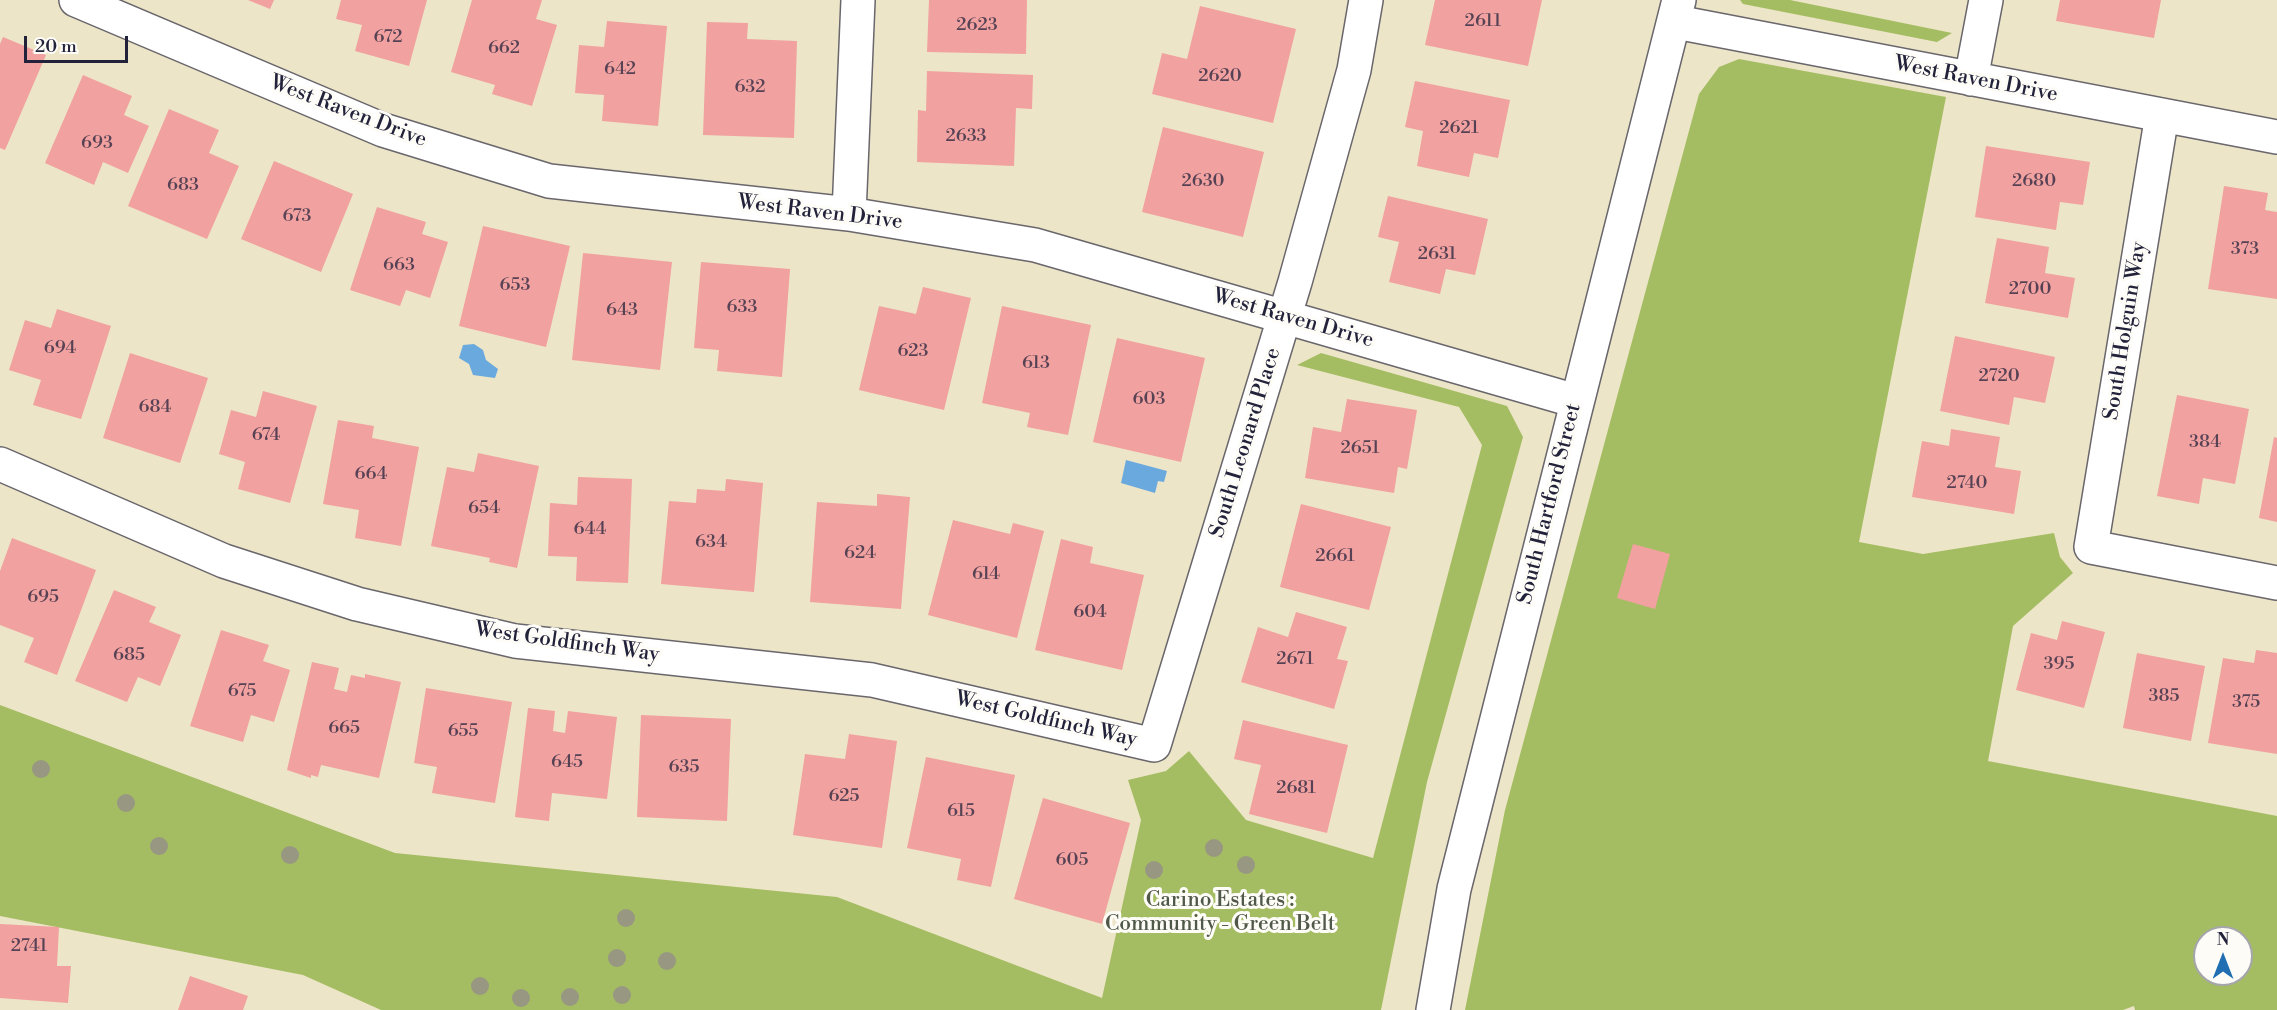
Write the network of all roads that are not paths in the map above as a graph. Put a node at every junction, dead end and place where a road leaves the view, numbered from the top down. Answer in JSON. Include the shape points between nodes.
{"nodes":[{"id":1,"x":76,"y":0,"type":"edge"},
{"id":2,"x":858,"y":0,"type":"edge"},
{"id":3,"x":1366,"y":0,"type":"edge"},
{"id":4,"x":1986,"y":0,"type":"edge"},
{"id":5,"x":1678,"y":11,"type":"edge"},
{"id":6,"x":1971,"y":79,"type":"junction"},
{"id":7,"x":2162,"y":115,"type":"junction"},
{"id":8,"x":2277,"y":137,"type":"edge"},
{"id":9,"x":849,"y":214,"type":"junction"},
{"id":10,"x":1285,"y":315,"type":"junction"},
{"id":11,"x":1576,"y":401,"type":"junction"},
{"id":12,"x":0,"y":464,"type":"edge"},
{"id":13,"x":2277,"y":583,"type":"edge"},
{"id":14,"x":1154,"y":745,"type":"joint"},
{"id":15,"x":1433,"y":1010,"type":"edge"}],
"edges":[{"from":1,"to":9,"type":"street","name":"West Raven Drive","via":[[384,130],[549,181]]},
{"from":2,"to":9,"type":"street"},
{"from":3,"to":10,"type":"street","name":"South Leonard Place","via":[[1354,70]]},
{"from":4,"to":6,"type":"street"},
{"from":5,"to":6,"type":"street","name":"West Raven Drive"},
{"from":5,"to":11,"type":"street","name":"South Hartford Street"},
{"from":6,"to":7,"type":"street","name":"West Raven Drive"},
{"from":7,"to":8,"type":"street","name":"West Raven Drive"},
{"from":7,"to":13,"type":"street","name":"South Holguin Way","via":[[2091,547]]},
{"from":9,"to":10,"type":"street","name":"West Raven Drive","via":[[1035,245]]},
{"from":10,"to":11,"type":"street","name":"West Raven Drive"},
{"from":10,"to":14,"type":"street","name":"South Leonard Place"},
{"from":11,"to":15,"type":"street","name":"South Hartford Street","via":[[1454,889]]},
{"from":12,"to":14,"type":"street","name":"West Goldfinch Way","via":[[224,561],[357,604],[516,641],[872,680]]}]}
